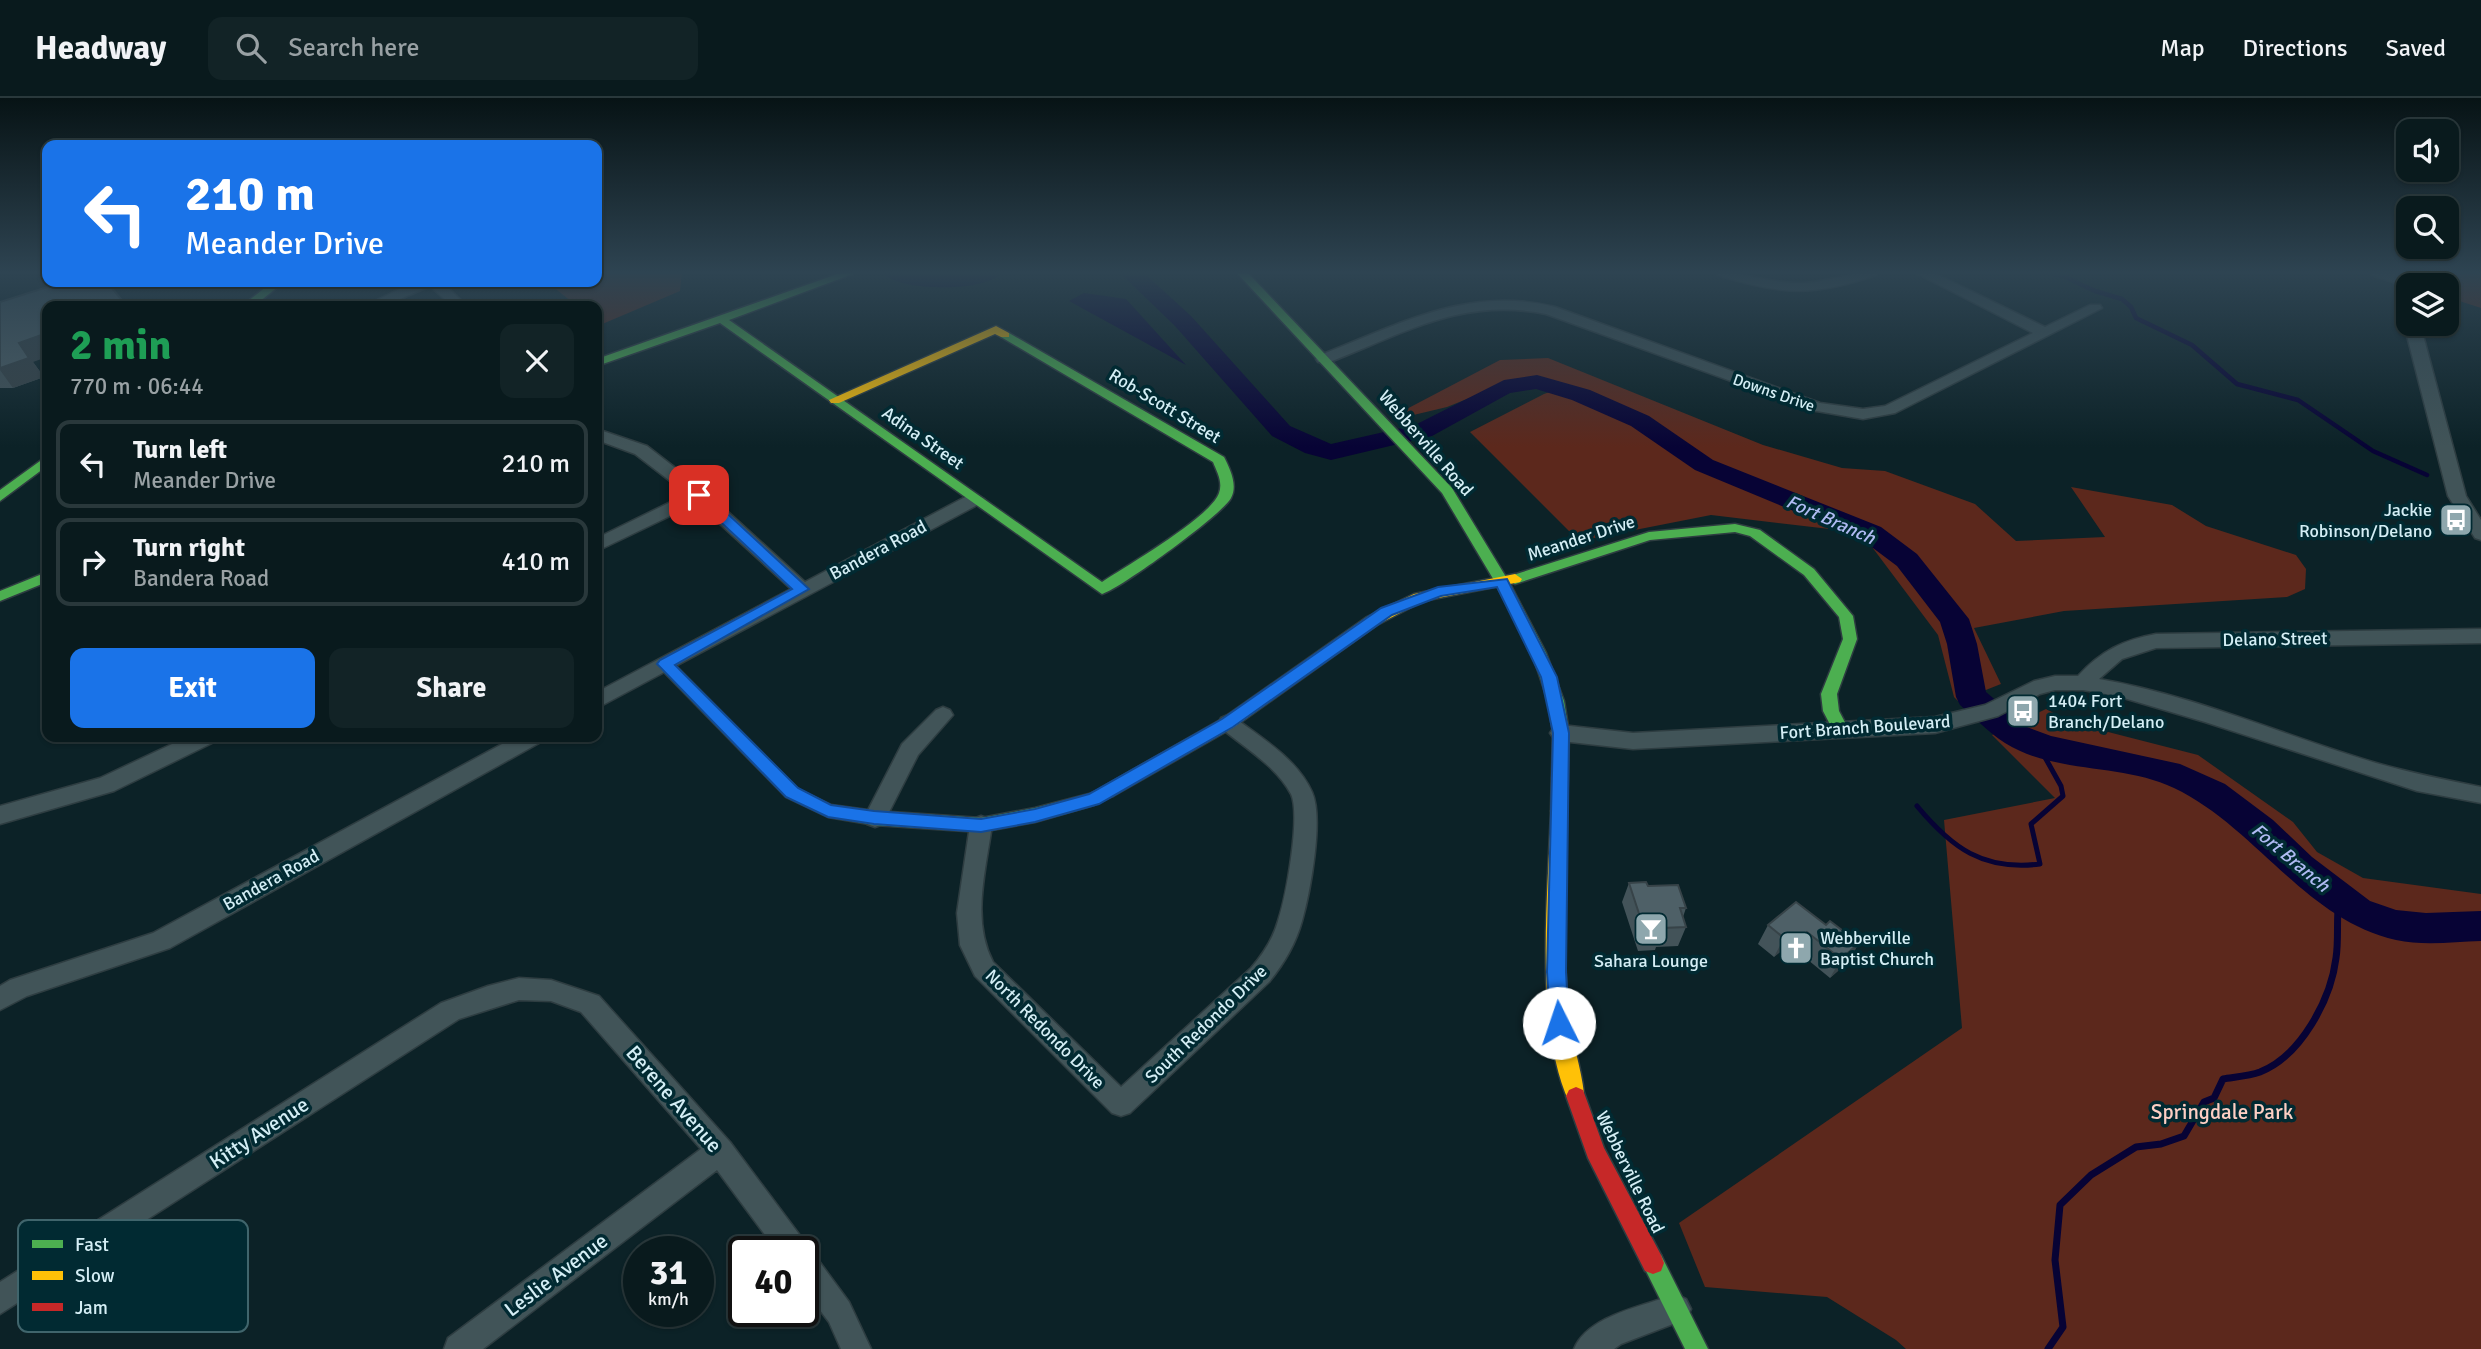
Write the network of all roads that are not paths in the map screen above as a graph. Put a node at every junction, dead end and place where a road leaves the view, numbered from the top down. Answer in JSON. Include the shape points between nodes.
{"nodes":[{"id":1,"x":689,"y":330,"type":"edge"},
{"id":2,"x":737,"y":330,"type":"edge"},
{"id":3,"x":993,"y":330,"type":"edge"},
{"id":4,"x":998,"y":330,"type":"edge"},
{"id":5,"x":1297,"y":330,"type":"edge"},
{"id":6,"x":1401,"y":330,"type":"edge"},
{"id":7,"x":1605,"y":330,"type":"edge"},
{"id":8,"x":2041,"y":330,"type":"edge"},
{"id":9,"x":2051,"y":330,"type":"edge"},
{"id":10,"x":2046,"y":333,"type":"junction"},
{"id":11,"x":2415,"y":336,"type":"edge"},
{"id":12,"x":1324,"y":359,"type":"junction"},
{"id":13,"x":602,"y":361,"type":"edge"},
{"id":14,"x":835,"y":400,"type":"junction"},
{"id":15,"x":602,"y":436,"type":"edge"},
{"id":16,"x":42,"y":464,"type":"edge"},
{"id":17,"x":699,"y":495,"type":"junction"},
{"id":18,"x":0,"y":497,"type":"edge"},
{"id":19,"x":975,"y":499,"type":"junction"},
{"id":20,"x":2481,"y":534,"type":"edge"},
{"id":21,"x":602,"y":543,"type":"edge"},
{"id":22,"x":42,"y":579,"type":"edge"},
{"id":23,"x":1502,"y":582,"type":"junction"},
{"id":24,"x":802,"y":589,"type":"junction"},
{"id":25,"x":1102,"y":589,"type":"joint"},
{"id":26,"x":0,"y":596,"type":"edge"},
{"id":27,"x":2481,"y":636,"type":"edge"},
{"id":28,"x":665,"y":664,"type":"junction"},
{"id":29,"x":2083,"y":683,"type":"junction"},
{"id":30,"x":602,"y":698,"type":"edge"},
{"id":31,"x":943,"y":715,"type":"dead end"},
{"id":32,"x":1228,"y":723,"type":"junction"},
{"id":33,"x":1841,"y":730,"type":"junction"},
{"id":34,"x":1561,"y":733,"type":"junction"},
{"id":35,"x":195,"y":742,"type":"edge"},
{"id":36,"x":523,"y":742,"type":"edge"},
{"id":37,"x":2481,"y":795,"type":"edge"},
{"id":38,"x":0,"y":815,"type":"edge"},
{"id":39,"x":874,"y":818,"type":"junction"},
{"id":40,"x":981,"y":825,"type":"junction"},
{"id":41,"x":527,"y":987,"type":"joint"},
{"id":42,"x":0,"y":999,"type":"edge"},
{"id":43,"x":1121,"y":1104,"type":"joint"},
{"id":44,"x":720,"y":1151,"type":"junction"},
{"id":45,"x":123,"y":1220,"type":"edge"},
{"id":46,"x":783,"y":1236,"type":"edge"},
{"id":47,"x":819,"y":1285,"type":"edge"},
{"id":48,"x":18,"y":1287,"type":"edge"},
{"id":49,"x":0,"y":1299,"type":"edge"},
{"id":50,"x":1676,"y":1309,"type":"junction"},
{"id":51,"x":459,"y":1349,"type":"edge"},
{"id":52,"x":856,"y":1349,"type":"edge"},
{"id":53,"x":1589,"y":1349,"type":"edge"},
{"id":54,"x":1697,"y":1349,"type":"edge"}],
"edges":[{"from":1,"to":13,"type":"street"},
{"from":2,"to":14,"type":"street","name":"Adina Street"},
{"from":3,"to":14,"type":"street","name":"Rob-Scott Street"},
{"from":4,"to":25,"type":"street","name":"Rob-Scott Street","via":[[1219,460],[1228,476],[1223,504]]},
{"from":5,"to":12,"type":"street","name":"Webberville Road"},
{"from":6,"to":12,"type":"street","name":"Downs Drive"},
{"from":7,"to":10,"type":"street","name":"Downs Drive","via":[[1803,403],[1863,414],[1889,411]]},
{"from":8,"to":10,"type":"street"},
{"from":9,"to":10,"type":"street","name":"Downs Drive"},
{"from":11,"to":20,"type":"street","via":[[2457,496]]},
{"from":12,"to":23,"type":"street","name":"Webberville Road","via":[[1447,491]]},
{"from":14,"to":19,"type":"street","name":"Adina Street"},
{"from":15,"to":17,"type":"street","via":[[641,450]]},
{"from":16,"to":18,"type":"street"},
{"from":17,"to":21,"type":"street"},
{"from":17,"to":24,"type":"street"},
{"from":19,"to":24,"type":"street","name":"Bandera Road"},
{"from":19,"to":25,"type":"street","name":"Adina Street"},
{"from":22,"to":26,"type":"street"},
{"from":23,"to":32,"type":"street","name":"Meander Drive","via":[[1438,592],[1386,612]]},
{"from":23,"to":33,"type":"street","name":"Meander Drive","via":[[1657,534],[1725,528],[1755,533],[1809,572],[1846,617],[1850,639],[1829,694]]},
{"from":23,"to":34,"type":"street","name":"Webberville Road","via":[[1549,677]]},
{"from":24,"to":28,"type":"street","name":"Bandera Road"},
{"from":27,"to":29,"type":"street","name":"Delano Street","via":[[2156,641],[2107,657]]},
{"from":28,"to":30,"type":"street","name":"Bandera Road"},
{"from":28,"to":39,"type":"street","name":"Meander Drive","via":[[792,793],[828,811]]},
{"from":29,"to":33,"type":"street","name":"Fort Branch Boulevard","via":[[2045,685],[2001,707],[1953,722]]},
{"from":29,"to":37,"type":"street","name":"Fort Branch Boulevard","via":[[2211,716],[2379,773]]},
{"from":31,"to":39,"type":"street","via":[[910,750]]},
{"from":32,"to":40,"type":"street","name":"Meander Drive","via":[[1094,799]]},
{"from":32,"to":43,"type":"street","name":"South Redondo Drive","via":[[1285,768],[1302,794],[1307,821],[1290,922],[1279,950],[1260,975]]},
{"from":33,"to":34,"type":"street","name":"Fort Branch Boulevard","via":[[1633,741]]},
{"from":34,"to":50,"type":"street","name":"Webberville Road","via":[[1556,972],[1562,1041],[1595,1151]]},
{"from":35,"to":38,"type":"street","via":[[106,785]]},
{"from":36,"to":42,"type":"street","name":"Bandera Road","via":[[161,941],[19,988]]},
{"from":39,"to":40,"type":"street","name":"Meander Drive"},
{"from":40,"to":43,"type":"street","name":"North Redondo Drive","via":[[969,913],[972,945],[984,969]]},
{"from":41,"to":44,"type":"street","name":"Berene Avenue","via":[[561,991],[590,1004]]},
{"from":41,"to":45,"type":"street","name":"Kitty Avenue","via":[[450,1011]]},
{"from":44,"to":46,"type":"street","name":"Berene Avenue"},
{"from":44,"to":51,"type":"street","name":"Leslie Avenue"},
{"from":47,"to":52,"type":"street","via":[[839,1312]]},
{"from":48,"to":49,"type":"street","name":"Kitty Avenue"},
{"from":50,"to":53,"type":"street","via":[[1612,1332]]},
{"from":50,"to":54,"type":"street","name":"Webberville Road"}]}
